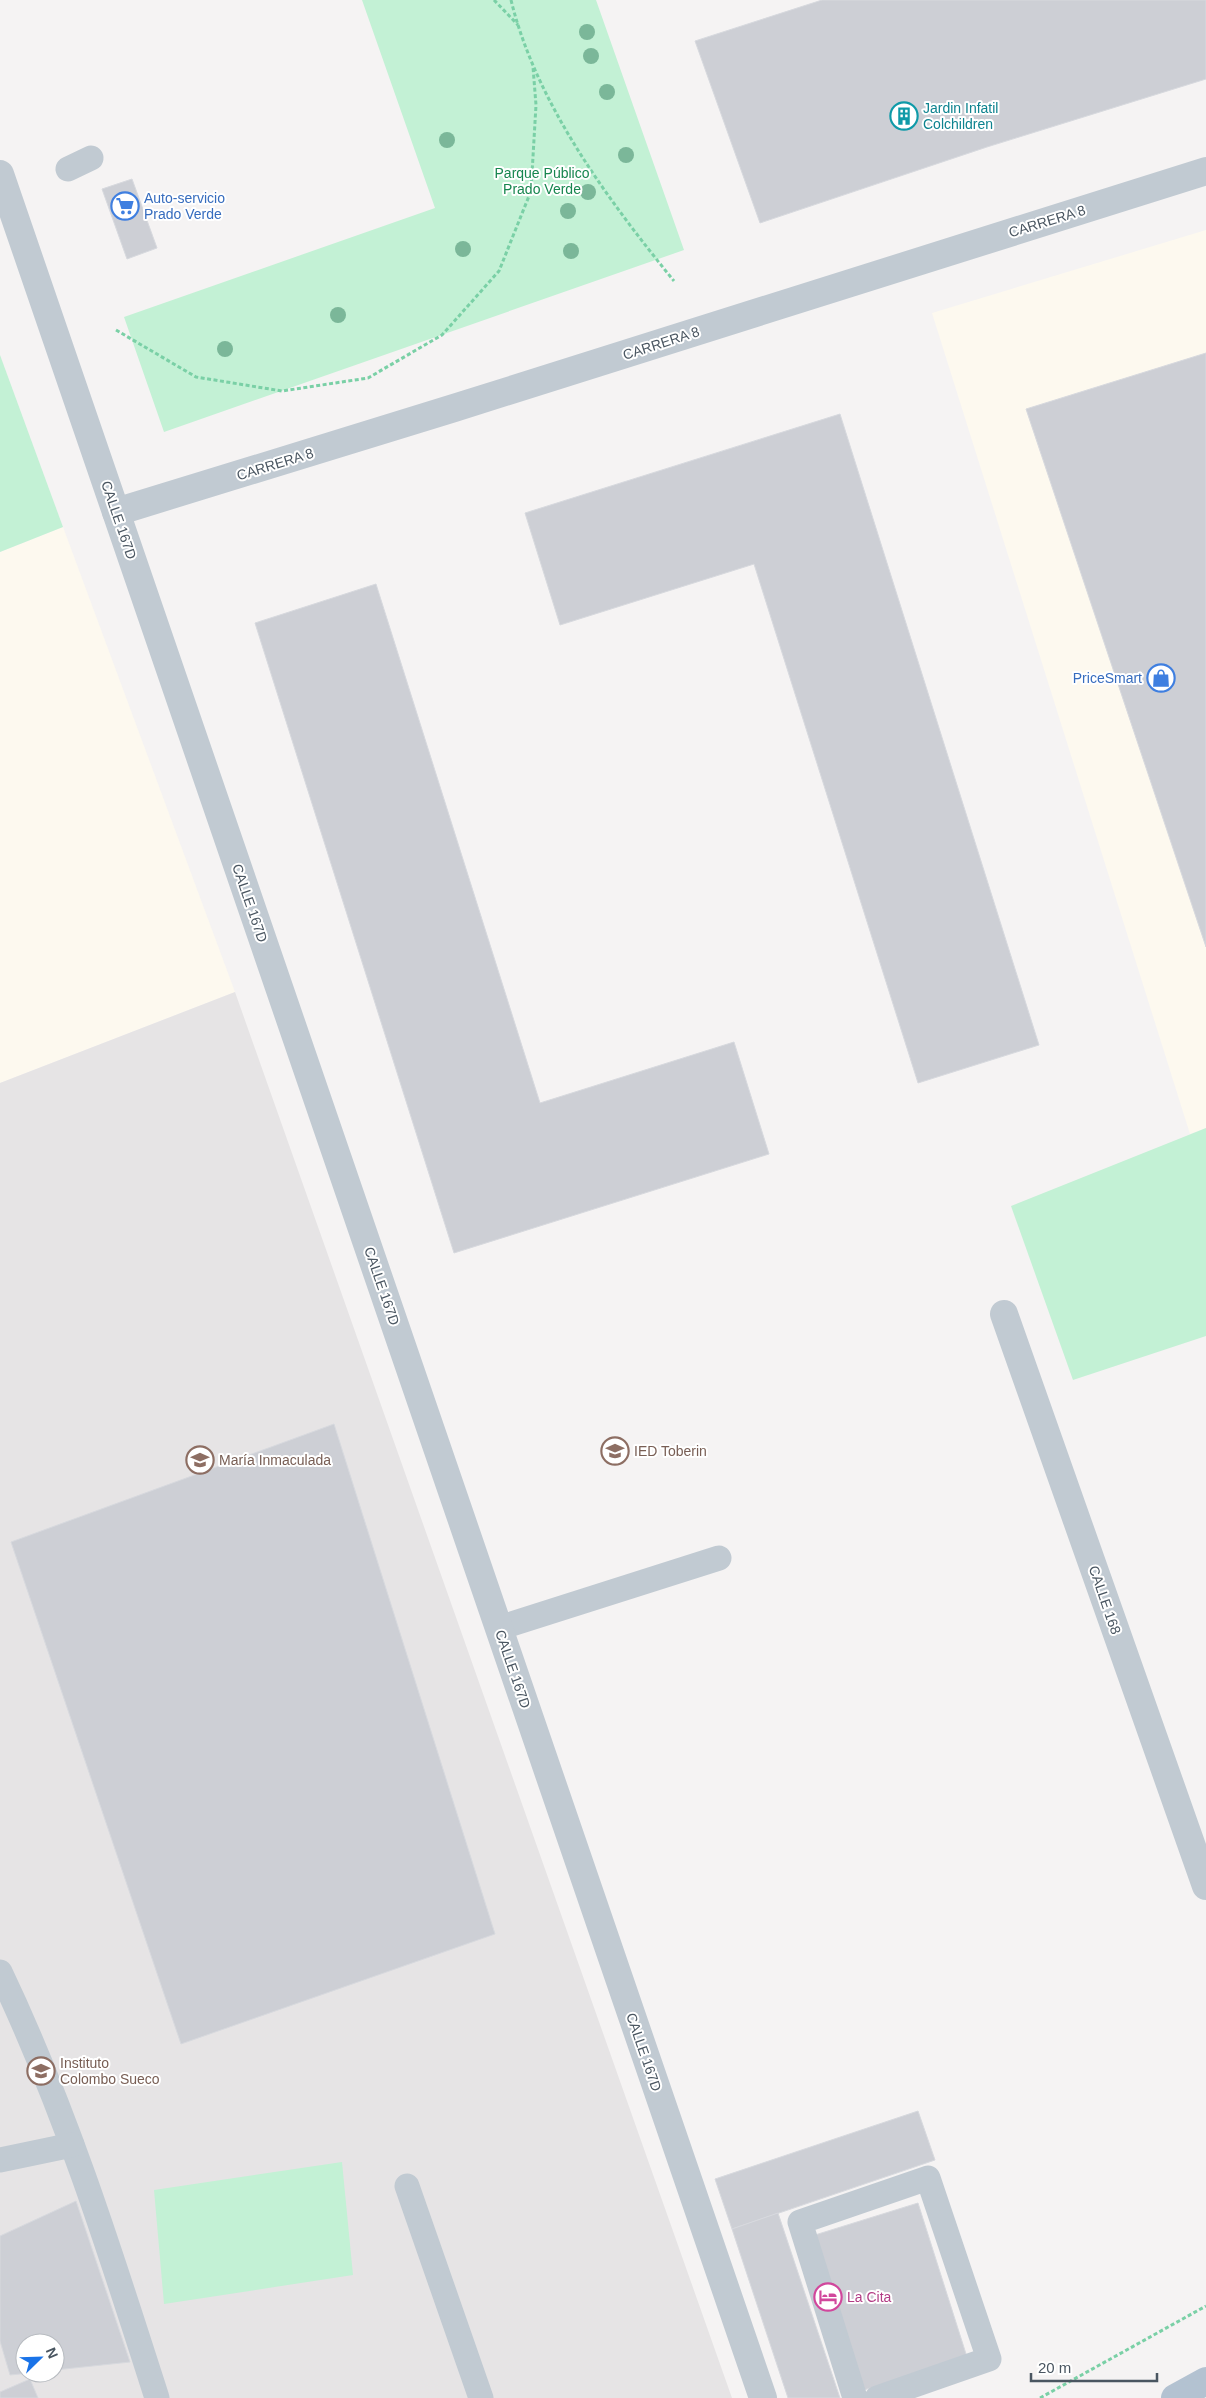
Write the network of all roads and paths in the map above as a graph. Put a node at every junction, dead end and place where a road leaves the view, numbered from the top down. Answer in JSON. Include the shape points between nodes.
{"nodes":[{"id":1,"x":494,"y":0,"type":"edge"},
{"id":2,"x":511,"y":0,"type":"edge"},
{"id":3,"x":520,"y":28,"type":"junction"},
{"id":4,"x":533,"y":67,"type":"junction"},
{"id":5,"x":92,"y":158,"type":"dead end"},
{"id":6,"x":68,"y":168,"type":"dead end"},
{"id":7,"x":1206,"y":171,"type":"edge"},
{"id":8,"x":0,"y":174,"type":"edge"},
{"id":9,"x":674,"y":280,"type":"dead end"},
{"id":10,"x":116,"y":330,"type":"dead end"},
{"id":11,"x":116,"y":512,"type":"junction"},
{"id":12,"x":1004,"y":1314,"type":"dead end"},
{"id":13,"x":718,"y":1558,"type":"dead end"},
{"id":14,"x":499,"y":1628,"type":"junction"},
{"id":15,"x":1206,"y":1886,"type":"edge"},
{"id":16,"x":0,"y":1972,"type":"edge"},
{"id":17,"x":72,"y":2145,"type":"junction"},
{"id":18,"x":0,"y":2160,"type":"edge"},
{"id":19,"x":407,"y":2186,"type":"dead end"},
{"id":20,"x":1206,"y":2306,"type":"edge"},
{"id":21,"x":1206,"y":2380,"type":"edge"},
{"id":22,"x":929,"y":2390,"type":"edge"},
{"id":23,"x":157,"y":2398,"type":"edge"},
{"id":24,"x":481,"y":2398,"type":"edge"},
{"id":25,"x":763,"y":2398,"type":"edge"},
{"id":26,"x":855,"y":2398,"type":"edge"},
{"id":27,"x":877,"y":2398,"type":"edge"},
{"id":28,"x":1040,"y":2398,"type":"edge"},
{"id":29,"x":1175,"y":2398,"type":"edge"}],
"edges":[{"from":1,"to":3,"type":"path"},
{"from":2,"to":3,"type":"path"},
{"from":3,"to":4,"type":"path"},
{"from":4,"to":9,"type":"path","via":[[563,125],[598,178],[634,232]]},
{"from":4,"to":10,"type":"path","via":[[536,105],[531,191],[499,271],[442,335],[368,378],[282,391],[196,377]]},
{"from":5,"to":6,"type":"lane"},
{"from":7,"to":11,"type":"street","name":"CARRERA 8"},
{"from":8,"to":11,"type":"street","name":"CALLE 167D"},
{"from":11,"to":14,"type":"street","name":"CALLE 167D"},
{"from":12,"to":15,"type":"street","name":"CALLE 168"},
{"from":13,"to":14,"type":"lane"},
{"from":14,"to":25,"type":"street","name":"CALLE 167D"},
{"from":16,"to":17,"type":"lane","via":[[22,2018]]},
{"from":17,"to":18,"type":"lane"},
{"from":17,"to":23,"type":"lane"},
{"from":19,"to":24,"type":"lane"},
{"from":20,"to":28,"type":"path"},
{"from":21,"to":29,"type":"main road"},
{"from":22,"to":26,"type":"lane","via":[[989,2359],[928,2178],[800,2222]]},
{"from":22,"to":27,"type":"lane"}]}
